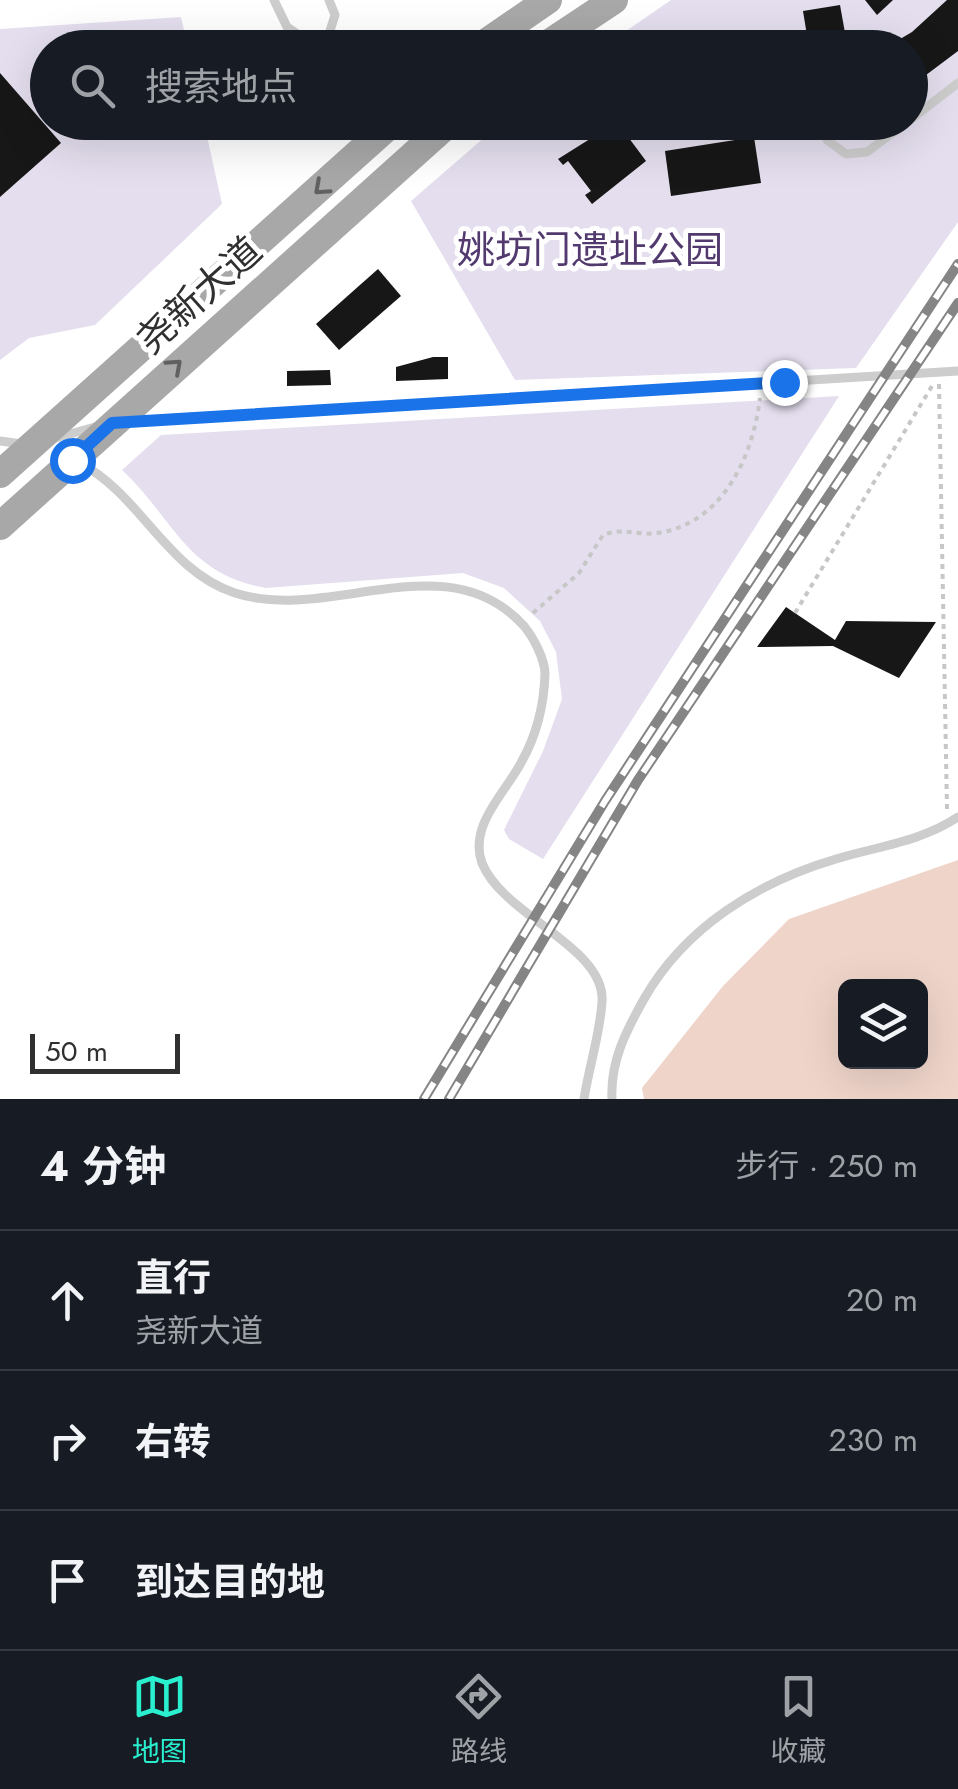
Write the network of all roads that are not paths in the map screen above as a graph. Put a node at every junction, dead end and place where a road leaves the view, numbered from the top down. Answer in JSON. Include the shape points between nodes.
{"nodes":[{"id":1,"x":274,"y":0,"type":"edge"},
{"id":2,"x":329,"y":0,"type":"edge"},
{"id":3,"x":548,"y":0,"type":"edge"},
{"id":4,"x":614,"y":0,"type":"edge"},
{"id":5,"x":293,"y":30,"type":"edge"},
{"id":6,"x":330,"y":30,"type":"edge"},
{"id":7,"x":504,"y":30,"type":"edge"},
{"id":8,"x":569,"y":30,"type":"edge"},
{"id":9,"x":958,"y":83,"type":"edge"},
{"id":10,"x":928,"y":106,"type":"edge"},
{"id":11,"x":373,"y":140,"type":"edge"},
{"id":12,"x":430,"y":140,"type":"edge"},
{"id":13,"x":826,"y":140,"type":"dead end"},
{"id":14,"x":883,"y":140,"type":"edge"},
{"id":15,"x":958,"y":371,"type":"edge"},
{"id":16,"x":112,"y":423,"type":"junction"},
{"id":17,"x":0,"y":441,"type":"edge"},
{"id":18,"x":38,"y":448,"type":"junction"},
{"id":19,"x":66,"y":457,"type":"junction"},
{"id":20,"x":0,"y":474,"type":"edge"},
{"id":21,"x":0,"y":526,"type":"edge"},
{"id":22,"x":958,"y":817,"type":"edge"},
{"id":23,"x":584,"y":1099,"type":"edge"},
{"id":24,"x":612,"y":1099,"type":"edge"}],
"edges":[{"from":1,"to":5,"type":"lane"},
{"from":2,"to":6,"type":"lane","via":[[335,15]]},
{"from":3,"to":7,"type":"main road"},
{"from":4,"to":8,"type":"main road"},
{"from":9,"to":10,"type":"lane"},
{"from":11,"to":18,"type":"main road","name":"尧新大道","one_way":true},
{"from":16,"to":12,"type":"main road","name":"尧新大道","one_way":true},
{"from":13,"to":14,"type":"lane","via":[[846,154],[868,152]]},
{"from":15,"to":16,"type":"lane"},
{"from":16,"to":18,"type":"lane"},
{"from":16,"to":19,"type":"main road","name":"尧新大道"},
{"from":17,"to":18,"type":"lane"},
{"from":18,"to":20,"type":"main road","name":"尧新大道"},
{"from":19,"to":21,"type":"main road","name":"尧新大道"},
{"from":19,"to":23,"type":"lane","via":[[106,477],[194,573],[236,594],[290,599],[430,585],[474,590],[504,605],[520,623],[545,668],[543,708],[523,761],[491,806],[481,860],[513,904],[597,975],[603,1000]]},
{"from":22,"to":24,"type":"lane","via":[[905,843],[834,859],[722,911],[651,986],[622,1037]]}]}
